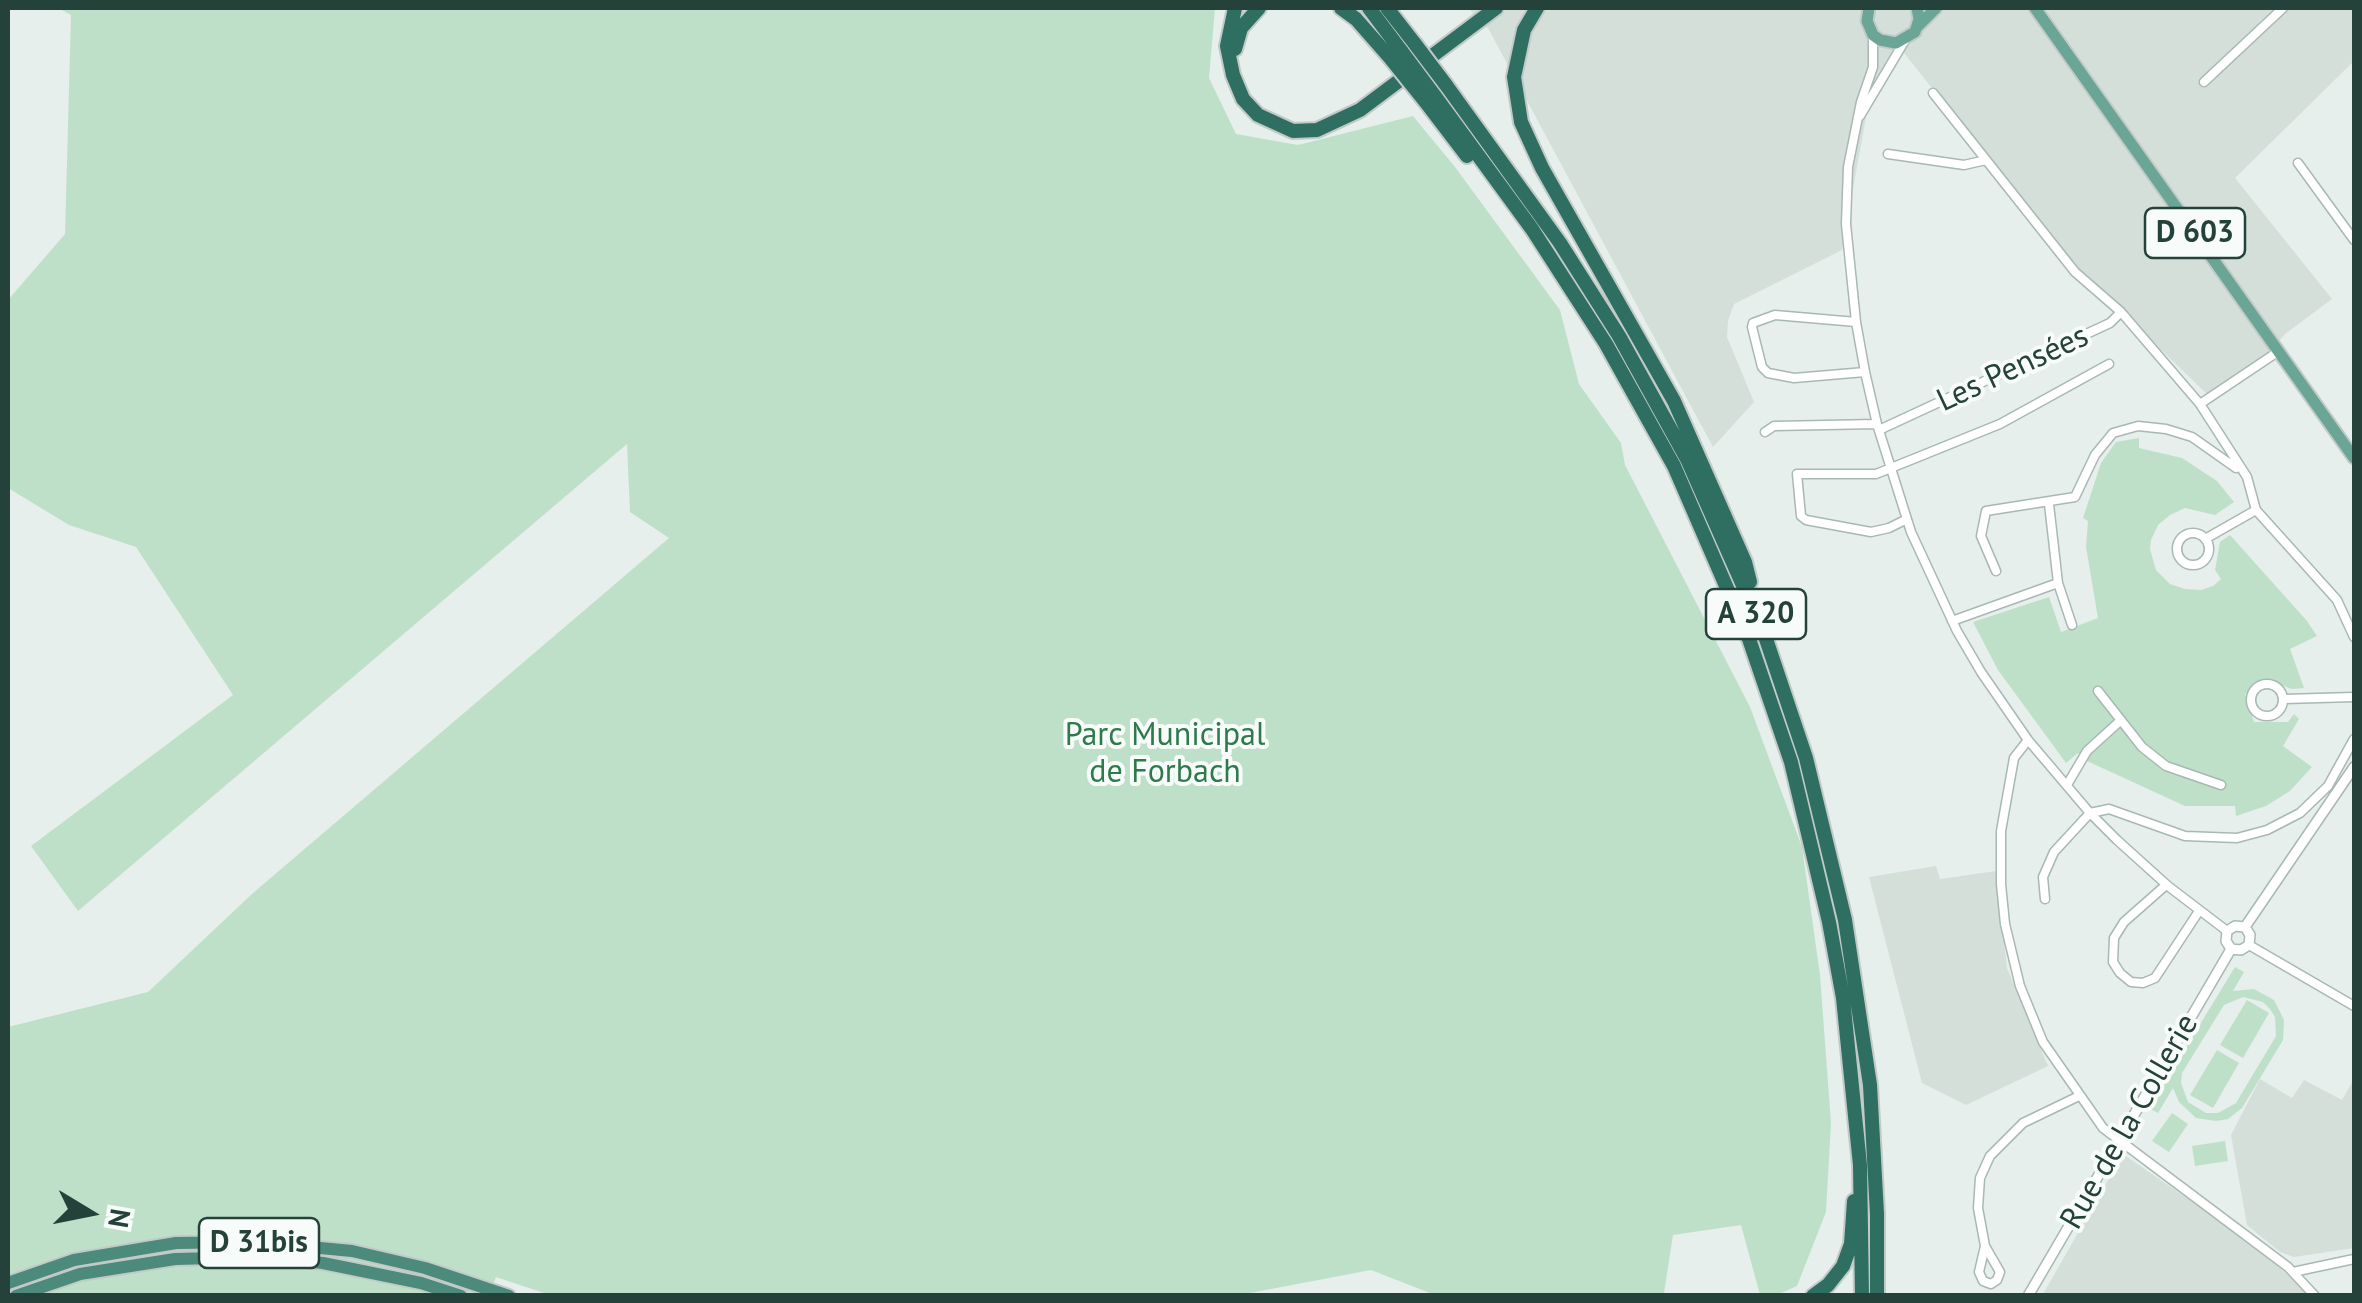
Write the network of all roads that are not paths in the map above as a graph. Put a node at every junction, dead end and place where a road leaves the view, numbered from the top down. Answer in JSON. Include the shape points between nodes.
{"nodes":[{"id":1,"x":1235,"y":8,"type":"edge"},
{"id":2,"x":1259,"y":8,"type":"edge"},
{"id":3,"x":1340,"y":8,"type":"edge"},
{"id":4,"x":1369,"y":8,"type":"edge"},
{"id":5,"x":1387,"y":8,"type":"edge"},
{"id":6,"x":1496,"y":8,"type":"edge"},
{"id":7,"x":1537,"y":8,"type":"edge"},
{"id":8,"x":1869,"y":8,"type":"edge"},
{"id":9,"x":1917,"y":8,"type":"edge"},
{"id":10,"x":1936,"y":8,"type":"edge"},
{"id":11,"x":2035,"y":8,"type":"edge"},
{"id":12,"x":2279,"y":9,"type":"edge"},
{"id":13,"x":1918,"y":26,"type":"junction"},
{"id":14,"x":1873,"y":35,"type":"junction"},
{"id":15,"x":1904,"y":41,"type":"junction"},
{"id":16,"x":1403,"y":52,"type":"junction"},
{"id":17,"x":1233,"y":75,"type":"junction"},
{"id":18,"x":2204,"y":82,"type":"dead end"},
{"id":19,"x":1932,"y":93,"type":"dead end"},
{"id":20,"x":1435,"y":94,"type":"junction"},
{"id":21,"x":1858,"y":120,"type":"junction"},
{"id":22,"x":1888,"y":154,"type":"dead end"},
{"id":23,"x":1986,"y":160,"type":"junction"},
{"id":24,"x":2298,"y":163,"type":"dead end"},
{"id":25,"x":2354,"y":240,"type":"edge"},
{"id":26,"x":2121,"y":312,"type":"junction"},
{"id":27,"x":1856,"y":322,"type":"junction"},
{"id":28,"x":2279,"y":352,"type":"junction"},
{"id":29,"x":2109,"y":364,"type":"dead end"},
{"id":30,"x":1865,"y":372,"type":"junction"},
{"id":31,"x":2200,"y":404,"type":"junction"},
{"id":32,"x":1878,"y":427,"type":"junction"},
{"id":33,"x":1765,"y":432,"type":"dead end"},
{"id":34,"x":2354,"y":458,"type":"edge"},
{"id":35,"x":1889,"y":466,"type":"junction"},
{"id":36,"x":2247,"y":477,"type":"junction"},
{"id":37,"x":2050,"y":504,"type":"junction"},
{"id":38,"x":2256,"y":510,"type":"junction"},
{"id":39,"x":1906,"y":519,"type":"junction"},
{"id":40,"x":2205,"y":538,"type":"junction"},
{"id":41,"x":1996,"y":571,"type":"dead end"},
{"id":42,"x":2058,"y":583,"type":"junction"},
{"id":43,"x":1952,"y":621,"type":"junction"},
{"id":44,"x":2072,"y":625,"type":"dead end"},
{"id":45,"x":1764,"y":634,"type":"junction"},
{"id":46,"x":2354,"y":637,"type":"edge"},
{"id":47,"x":2098,"y":691,"type":"dead end"},
{"id":48,"x":2354,"y":697,"type":"edge"},
{"id":49,"x":2284,"y":700,"type":"junction"},
{"id":50,"x":2120,"y":721,"type":"junction"},
{"id":51,"x":2354,"y":739,"type":"edge"},
{"id":52,"x":2028,"y":740,"type":"junction"},
{"id":53,"x":2354,"y":766,"type":"edge"},
{"id":54,"x":2067,"y":785,"type":"junction"},
{"id":55,"x":2221,"y":785,"type":"dead end"},
{"id":56,"x":2090,"y":814,"type":"junction"},
{"id":57,"x":2166,"y":884,"type":"junction"},
{"id":58,"x":2045,"y":899,"type":"dead end"},
{"id":59,"x":2198,"y":911,"type":"junction"},
{"id":60,"x":2245,"y":928,"type":"junction"},
{"id":61,"x":2227,"y":931,"type":"junction"},
{"id":62,"x":2248,"y":945,"type":"junction"},
{"id":63,"x":2231,"y":949,"type":"junction"},
{"id":64,"x":2354,"y":996,"type":"edge"},
{"id":65,"x":2339,"y":997,"type":"junction"},
{"id":66,"x":2354,"y":1006,"type":"edge"},
{"id":67,"x":1855,"y":1089,"type":"junction"},
{"id":68,"x":2079,"y":1096,"type":"junction"},
{"id":69,"x":2119,"y":1142,"type":"junction"},
{"id":70,"x":1984,"y":1246,"type":"dead end"},
{"id":71,"x":2354,"y":1259,"type":"edge"},
{"id":72,"x":2293,"y":1272,"type":"junction"},
{"id":73,"x":8,"y":1283,"type":"edge"},
{"id":74,"x":16,"y":1296,"type":"edge"},
{"id":75,"x":461,"y":1296,"type":"edge"},
{"id":76,"x":509,"y":1296,"type":"edge"},
{"id":77,"x":1813,"y":1296,"type":"edge"},
{"id":78,"x":1862,"y":1296,"type":"edge"},
{"id":79,"x":1877,"y":1296,"type":"edge"},
{"id":80,"x":2028,"y":1296,"type":"edge"},
{"id":81,"x":2315,"y":1296,"type":"edge"}],
"edges":[{"from":1,"to":17,"type":"highway","via":[[1227,46]]},
{"from":2,"to":17,"type":"highway","via":[[1235,46]]},
{"from":3,"to":16,"type":"highway"},
{"from":4,"to":16,"type":"highway","number":"A 320"},
{"from":5,"to":16,"type":"highway","number":"A 320"},
{"from":6,"to":17,"type":"highway","via":[[1360,110],[1317,130],[1293,131],[1258,115]]},
{"from":7,"to":45,"type":"highway","via":[[1524,30],[1514,77],[1521,122],[1674,401],[1744,562]]},
{"from":8,"to":14,"type":"main road"},
{"from":9,"to":13,"type":"main road"},
{"from":10,"to":13,"type":"main road"},
{"from":11,"to":28,"type":"main road","number":"D 603"},
{"from":12,"to":18,"type":"street"},
{"from":13,"to":15,"type":"main road"},
{"from":14,"to":15,"type":"main road","via":[[1888,43]]},
{"from":14,"to":21,"type":"street","via":[[1873,67]]},
{"from":15,"to":21,"type":"street"},
{"from":16,"to":20,"type":"highway","number":"A 320","bridge":true},
{"from":16,"to":20,"type":"highway","bridge":true},
{"from":19,"to":23,"type":"street","name":"Les Pensées"},
{"from":20,"to":45,"type":"highway","number":"A 320","via":[[1560,243],[1619,336],[1688,459]]},
{"from":20,"to":67,"type":"highway","number":"A 320","via":[[1532,229],[1644,408],[1749,639],[1790,762],[1829,922]]},
{"from":21,"to":27,"type":"street","via":[[1846,224]]},
{"from":22,"to":23,"type":"street","via":[[1964,165]]},
{"from":23,"to":26,"type":"street","name":"Les Pensées","via":[[2074,272]]},
{"from":24,"to":25,"type":"street"},
{"from":26,"to":31,"type":"street"},
{"from":26,"to":32,"type":"street","name":"Les Pensées","via":[[2110,323]]},
{"from":27,"to":30,"type":"street"},
{"from":27,"to":30,"type":"street","via":[[1775,315],[1752,327],[1768,373],[1794,378]]},
{"from":28,"to":31,"type":"street"},
{"from":28,"to":34,"type":"main road","number":"D 603"},
{"from":29,"to":35,"type":"street","via":[[2000,424]]},
{"from":30,"to":32,"type":"street"},
{"from":31,"to":36,"type":"street"},
{"from":32,"to":33,"type":"street","via":[[1774,426]]},
{"from":32,"to":35,"type":"street"},
{"from":35,"to":39,"type":"street"},
{"from":35,"to":39,"type":"street","via":[[1876,474],[1797,474],[1802,516],[1871,532]]},
{"from":36,"to":37,"type":"street","via":[[2192,437],[2138,426],[2113,433],[2075,498]]},
{"from":36,"to":38,"type":"street"},
{"from":37,"to":41,"type":"street","via":[[1986,511],[1980,536]]},
{"from":37,"to":42,"type":"street"},
{"from":38,"to":40,"type":"street"},
{"from":38,"to":46,"type":"street","via":[[2337,600]]},
{"from":39,"to":43,"type":"street"},
{"from":40,"to":40,"type":"street","via":[[2208,552],[2200,562],[2179,558],[2182,536]]},
{"from":42,"to":43,"type":"street"},
{"from":42,"to":44,"type":"street"},
{"from":43,"to":52,"type":"street"},
{"from":45,"to":79,"type":"highway","number":"A 320","via":[[1806,758],[1845,920],[1870,1085]]},
{"from":47,"to":50,"type":"street"},
{"from":48,"to":49,"type":"street"},
{"from":49,"to":49,"type":"street","via":[[2280,712],[2267,717],[2256,713],[2251,700],[2266,684],[2281,690]]},
{"from":50,"to":54,"type":"street","via":[[2087,751]]},
{"from":50,"to":55,"type":"street","via":[[2166,766]]},
{"from":51,"to":56,"type":"street","via":[[2328,786],[2300,814],[2267,830],[2237,838],[2185,836],[2109,809]]},
{"from":52,"to":54,"type":"street"},
{"from":52,"to":68,"type":"street","via":[[2014,758],[2001,832],[2005,924],[2038,1028]]},
{"from":53,"to":60,"type":"street"},
{"from":54,"to":56,"type":"street"},
{"from":56,"to":57,"type":"street"},
{"from":56,"to":58,"type":"street","via":[[2054,852],[2043,877]]},
{"from":57,"to":59,"type":"street"},
{"from":57,"to":59,"type":"street","via":[[2114,938],[2120,974],[2131,982],[2154,978]]},
{"from":59,"to":61,"type":"street"},
{"from":60,"to":61,"type":"street"},
{"from":60,"to":62,"type":"street"},
{"from":61,"to":63,"type":"street"},
{"from":62,"to":63,"type":"street"},
{"from":62,"to":65,"type":"street"},
{"from":63,"to":69,"type":"street","name":"Rue de la Collerie"},
{"from":64,"to":65,"type":"street"},
{"from":65,"to":66,"type":"street"},
{"from":67,"to":77,"type":"highway","via":[[1851,1244],[1843,1266]]},
{"from":67,"to":78,"type":"highway","number":"A 320"},
{"from":68,"to":69,"type":"street"},
{"from":68,"to":70,"type":"street","via":[[2023,1123],[1990,1156],[1980,1178]]},
{"from":69,"to":72,"type":"street"},
{"from":69,"to":80,"type":"street","name":"Rue de la Collerie"},
{"from":71,"to":72,"type":"street"},
{"from":72,"to":81,"type":"street"},
{"from":73,"to":76,"type":"highway","number":"D 31bis","via":[[74,1260],[176,1243],[257,1242],[352,1251]]},
{"from":74,"to":75,"type":"highway","number":"D 31bis","via":[[80,1274],[175,1259],[257,1256],[324,1263]]}]}
